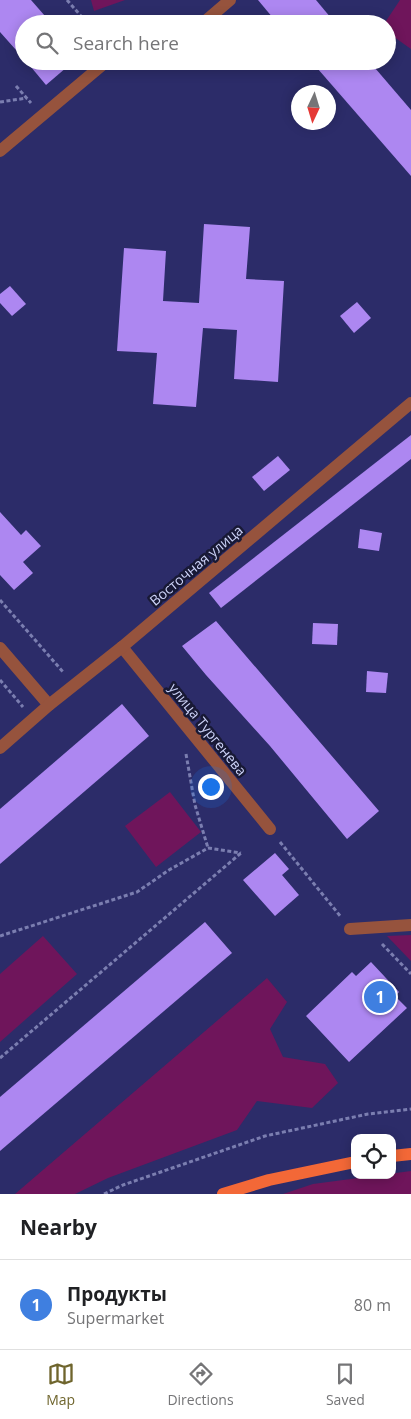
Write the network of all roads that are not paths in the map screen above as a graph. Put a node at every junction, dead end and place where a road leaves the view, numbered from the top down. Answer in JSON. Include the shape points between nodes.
{"nodes":[{"id":1,"x":230,"y":0,"type":"edge"},
{"id":2,"x":212,"y":15,"type":"edge"},
{"id":3,"x":96,"y":70,"type":"edge"},
{"id":4,"x":0,"y":151,"type":"edge"},
{"id":5,"x":411,"y":403,"type":"edge"},
{"id":6,"x":122,"y":647,"type":"junction"},
{"id":7,"x":0,"y":648,"type":"edge"},
{"id":8,"x":49,"y":705,"type":"junction"},
{"id":9,"x":0,"y":748,"type":"edge"},
{"id":10,"x":270,"y":829,"type":"road end"},
{"id":11,"x":411,"y":924,"type":"edge"},
{"id":12,"x":350,"y":929,"type":"road end"},
{"id":13,"x":411,"y":1154,"type":"edge"},
{"id":14,"x":396,"y":1156,"type":"edge"},
{"id":15,"x":351,"y":1163,"type":"edge"},
{"id":16,"x":223,"y":1194,"type":"edge"}],
"edges":[{"from":1,"to":2,"type":"street"},
{"from":3,"to":4,"type":"street"},
{"from":5,"to":6,"type":"street","name":"Восточная улица"},
{"from":6,"to":8,"type":"street","name":"Восточная улица"},
{"from":6,"to":10,"type":"street","name":"улица Тургенева"},
{"from":7,"to":8,"type":"street"},
{"from":8,"to":9,"type":"street","name":"Восточная улица"},
{"from":11,"to":12,"type":"street"},
{"from":13,"to":14,"type":"main road"},
{"from":15,"to":16,"type":"main road"}]}
